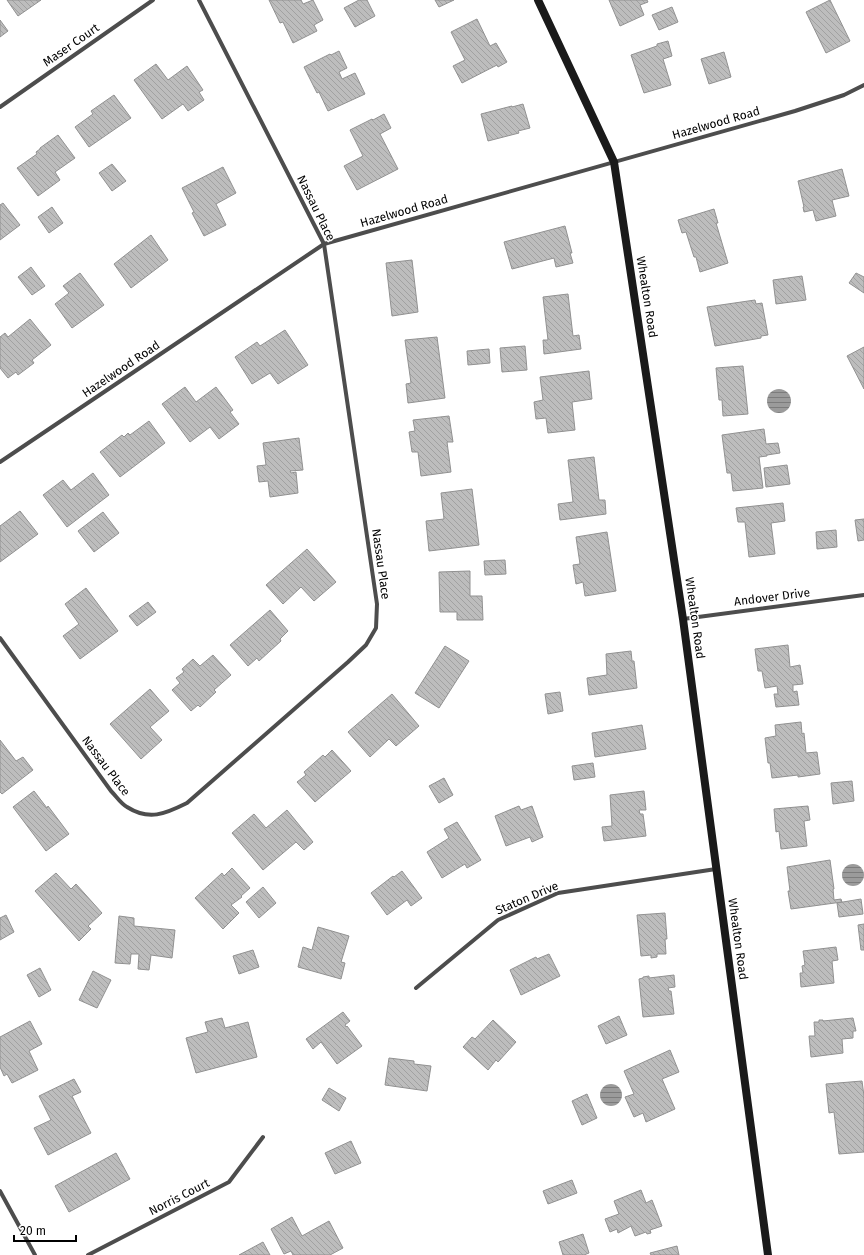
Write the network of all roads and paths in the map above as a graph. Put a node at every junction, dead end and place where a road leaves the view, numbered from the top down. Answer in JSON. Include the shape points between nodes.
{"nodes":[{"id":1,"x":153,"y":0,"type":"edge"},
{"id":2,"x":199,"y":0,"type":"edge"},
{"id":3,"x":538,"y":0,"type":"edge"},
{"id":4,"x":864,"y":85,"type":"edge"},
{"id":5,"x":0,"y":107,"type":"edge"},
{"id":6,"x":614,"y":162,"type":"junction"},
{"id":7,"x":324,"y":244,"type":"junction"},
{"id":8,"x":0,"y":462,"type":"edge"},
{"id":9,"x":864,"y":595,"type":"edge"},
{"id":10,"x":683,"y":618,"type":"junction"},
{"id":11,"x":0,"y":638,"type":"edge"},
{"id":12,"x":716,"y":868,"type":"junction"},
{"id":13,"x":416,"y":988,"type":"dead end"},
{"id":14,"x":262,"y":1136,"type":"dead end"},
{"id":15,"x":0,"y":1191,"type":"edge"},
{"id":16,"x":34,"y":1255,"type":"edge"},
{"id":17,"x":88,"y":1255,"type":"edge"},
{"id":18,"x":768,"y":1255,"type":"edge"}],
"edges":[{"from":1,"to":5,"type":"street","name":"Maser Court"},
{"from":2,"to":7,"type":"street","name":"Nassau Place"},
{"from":3,"to":6,"type":"street","name":"Whealton Road"},
{"from":4,"to":6,"type":"street","name":"Hazelwood Road","via":[[844,95],[796,111]]},
{"from":6,"to":7,"type":"street","name":"Hazelwood Road"},
{"from":6,"to":10,"type":"street","name":"Whealton Road"},
{"from":7,"to":8,"type":"street","name":"Hazelwood Road"},
{"from":7,"to":11,"type":"street","name":"Nassau Place","via":[[377,604],[376,628],[366,645],[187,803],[169,812],[146,816],[126,807],[111,791]]},
{"from":9,"to":10,"type":"street","name":"Andover Drive"},
{"from":10,"to":12,"type":"street","name":"Whealton Road"},
{"from":12,"to":13,"type":"street","name":"Staton Drive","via":[[558,893],[498,920]]},
{"from":12,"to":18,"type":"street","name":"Whealton Road"},
{"from":14,"to":17,"type":"street","name":"Norris Court","via":[[229,1182]]},
{"from":15,"to":16,"type":"street"}]}
